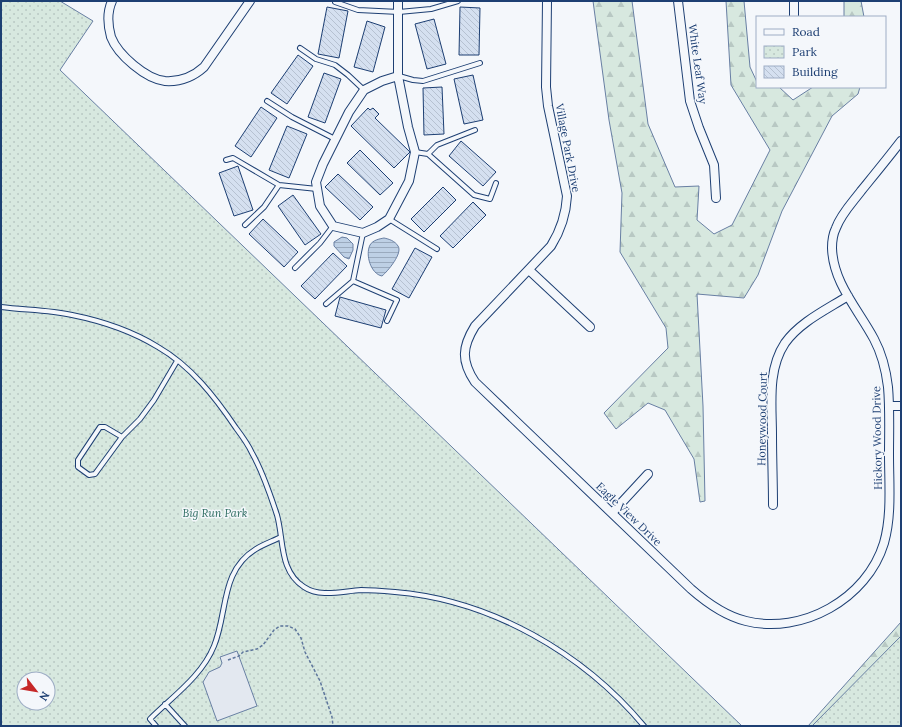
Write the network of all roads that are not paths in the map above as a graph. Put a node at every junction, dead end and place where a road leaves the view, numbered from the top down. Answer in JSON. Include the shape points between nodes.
{"nodes":[{"id":1,"x":112,"y":1,"type":"edge"},
{"id":2,"x":250,"y":1,"type":"edge"},
{"id":3,"x":398,"y":1,"type":"edge"},
{"id":4,"x":458,"y":1,"type":"edge"},
{"id":5,"x":547,"y":1,"type":"edge"},
{"id":6,"x":678,"y":1,"type":"edge"},
{"id":7,"x":794,"y":1,"type":"edge"},
{"id":8,"x":335,"y":2,"type":"dead end"},
{"id":9,"x":399,"y":12,"type":"junction"},
{"id":10,"x":794,"y":16,"type":"edge"},
{"id":11,"x":300,"y":48,"type":"dead end"},
{"id":12,"x":480,"y":63,"type":"dead end"},
{"id":13,"x":398,"y":76,"type":"junction"},
{"id":14,"x":364,"y":90,"type":"junction"},
{"id":15,"x":267,"y":101,"type":"dead end"},
{"id":16,"x":475,"y":130,"type":"dead end"},
{"id":17,"x":335,"y":139,"type":"junction"},
{"id":18,"x":901,"y":141,"type":"edge"},
{"id":19,"x":415,"y":152,"type":"junction"},
{"id":20,"x":428,"y":154,"type":"junction"},
{"id":21,"x":226,"y":160,"type":"dead end"},
{"id":22,"x":496,"y":183,"type":"dead end"},
{"id":23,"x":279,"y":185,"type":"junction"},
{"id":24,"x":317,"y":189,"type":"junction"},
{"id":25,"x":716,"y":198,"type":"dead end"},
{"id":26,"x":389,"y":219,"type":"junction"},
{"id":27,"x":246,"y":225,"type":"dead end"},
{"id":28,"x":333,"y":226,"type":"junction"},
{"id":29,"x":363,"y":233,"type":"junction"},
{"id":30,"x":437,"y":248,"type":"dead end"},
{"id":31,"x":295,"y":268,"type":"dead end"},
{"id":32,"x":529,"y":270,"type":"junction"},
{"id":33,"x":353,"y":281,"type":"junction"},
{"id":34,"x":848,"y":296,"type":"junction"},
{"id":35,"x":326,"y":304,"type":"dead end"},
{"id":36,"x":1,"y":307,"type":"edge"},
{"id":37,"x":387,"y":321,"type":"dead end"},
{"id":38,"x":590,"y":327,"type":"dead end"},
{"id":39,"x":465,"y":360,"type":"joint"},
{"id":40,"x":177,"y":361,"type":"junction"},
{"id":41,"x":889,"y":406,"type":"junction"},
{"id":42,"x":901,"y":406,"type":"edge"},
{"id":43,"x":122,"y":437,"type":"junction"},
{"id":44,"x":648,"y":474,"type":"dead end"},
{"id":45,"x":773,"y":505,"type":"dead end"},
{"id":46,"x":612,"y":512,"type":"junction"},
{"id":47,"x":281,"y":537,"type":"junction"},
{"id":48,"x":811,"y":617,"type":"joint"},
{"id":49,"x":165,"y":704,"type":"junction"},
{"id":50,"x":156,"y":726,"type":"edge"},
{"id":51,"x":184,"y":726,"type":"edge"},
{"id":52,"x":644,"y":726,"type":"edge"}],
"edges":[{"from":1,"to":2,"type":"street","via":[[108,16],[109,28],[117,48],[136,67],[154,78],[175,80],[196,74],[204,67]]},
{"from":3,"to":9,"type":"street"},
{"from":4,"to":9,"type":"lane","via":[[431,9]]},
{"from":5,"to":32,"type":"street","name":"Village Park Drive","via":[[546,87],[566,189],[566,209],[564,221],[551,246]]},
{"from":6,"to":25,"type":"street","name":"White Leaf Way","via":[[690,101],[714,165]]},
{"from":7,"to":10,"type":"street"},
{"from":8,"to":9,"type":"lane","via":[[358,10]]},
{"from":9,"to":13,"type":"street"},
{"from":11,"to":14,"type":"lane","via":[[316,59],[335,65]]},
{"from":12,"to":13,"type":"lane","via":[[423,81]]},
{"from":13,"to":14,"type":"street"},
{"from":13,"to":19,"type":"street"},
{"from":14,"to":17,"type":"street"},
{"from":15,"to":17,"type":"lane","via":[[292,118]]},
{"from":16,"to":20,"type":"lane","via":[[437,145]]},
{"from":17,"to":24,"type":"street","via":[[316,182]]},
{"from":18,"to":34,"type":"street","name":"Hickory Wood Drive","via":[[846,210],[836,227],[832,248],[834,268]]},
{"from":19,"to":20,"type":"lane"},
{"from":19,"to":26,"type":"street","via":[[408,181]]},
{"from":20,"to":22,"type":"lane","via":[[474,194],[490,199]]},
{"from":21,"to":23,"type":"lane","via":[[233,158]]},
{"from":23,"to":24,"type":"lane"},
{"from":23,"to":27,"type":"lane","via":[[264,207]]},
{"from":24,"to":28,"type":"street","via":[[320,206]]},
{"from":26,"to":29,"type":"street"},
{"from":26,"to":30,"type":"lane"},
{"from":28,"to":29,"type":"street"},
{"from":28,"to":31,"type":"lane"},
{"from":29,"to":33,"type":"lane"},
{"from":32,"to":38,"type":"street"},
{"from":32,"to":39,"type":"street","name":"Village Park Drive","via":[[475,326],[466,342]]},
{"from":33,"to":35,"type":"lane"},
{"from":33,"to":37,"type":"lane","via":[[397,300]]},
{"from":34,"to":41,"type":"street","name":"Hickory Wood Drive","via":[[875,340],[881,355],[886,372]]},
{"from":34,"to":45,"type":"street","name":"Honeywood Court","via":[[803,324],[785,343],[776,364],[772,387]]},
{"from":36,"to":40,"type":"lane","via":[[71,315],[106,324],[160,348]]},
{"from":39,"to":46,"type":"street","name":"Eagle View Drive","via":[[474,382]]},
{"from":40,"to":43,"type":"lane","via":[[154,400]]},
{"from":40,"to":47,"type":"lane","via":[[205,386],[252,452],[268,485]]},
{"from":41,"to":42,"type":"street"},
{"from":41,"to":48,"type":"street","name":"Hickory Wood Drive","via":[[889,509],[884,544],[869,573],[847,597]]},
{"from":43,"to":43,"type":"lane","via":[[96,474],[89,476],[78,467],[78,460],[100,427],[105,427]]},
{"from":44,"to":46,"type":"street"},
{"from":46,"to":48,"type":"street","name":"Eagle View Drive","via":[[691,589],[716,608],[746,621],[762,623],[797,622]]},
{"from":47,"to":49,"type":"lane","via":[[256,549],[235,569],[229,580],[214,647],[194,676]]},
{"from":47,"to":52,"type":"lane","via":[[285,562],[293,578],[306,589],[324,593],[362,590],[396,592],[430,597],[498,617],[530,633],[598,679]]},
{"from":49,"to":50,"type":"lane","via":[[150,719]]},
{"from":49,"to":51,"type":"lane"}]}
